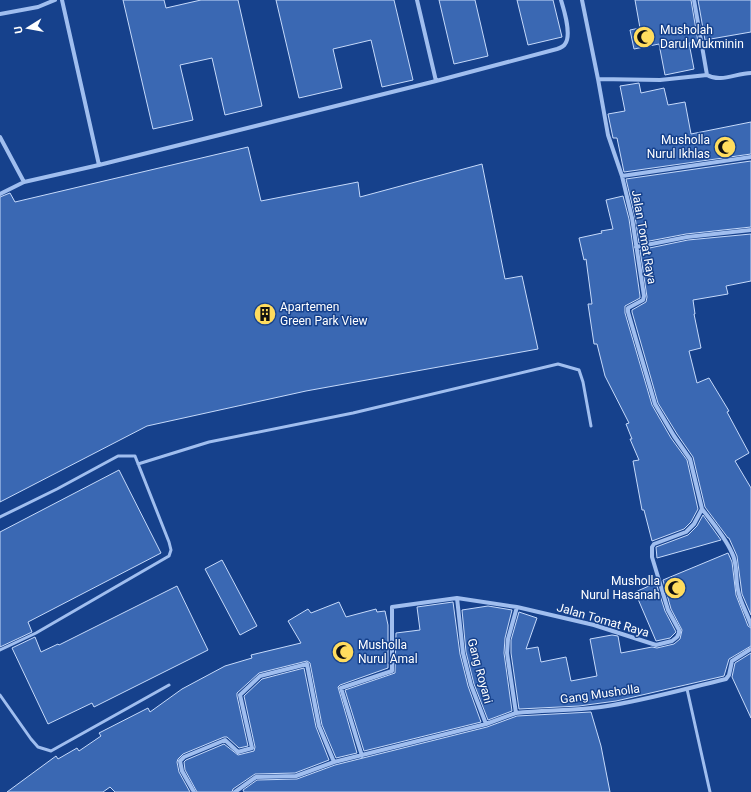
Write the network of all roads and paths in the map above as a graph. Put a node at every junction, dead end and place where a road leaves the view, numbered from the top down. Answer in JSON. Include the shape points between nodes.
{"nodes":[{"id":1,"x":55,"y":0,"type":"edge"},
{"id":2,"x":62,"y":0,"type":"edge"},
{"id":3,"x":417,"y":0,"type":"edge"},
{"id":4,"x":561,"y":0,"type":"edge"},
{"id":5,"x":582,"y":0,"type":"edge"},
{"id":6,"x":694,"y":0,"type":"edge"},
{"id":7,"x":0,"y":14,"type":"edge"},
{"id":8,"x":751,"y":73,"type":"edge"},
{"id":9,"x":707,"y":75,"type":"junction"},
{"id":10,"x":598,"y":79,"type":"junction"},
{"id":11,"x":436,"y":81,"type":"junction"},
{"id":12,"x":0,"y":137,"type":"edge"},
{"id":13,"x":751,"y":157,"type":"edge"},
{"id":14,"x":98,"y":165,"type":"junction"},
{"id":15,"x":622,"y":176,"type":"junction"},
{"id":16,"x":24,"y":182,"type":"junction"},
{"id":17,"x":0,"y":194,"type":"edge"},
{"id":18,"x":751,"y":230,"type":"edge"},
{"id":19,"x":636,"y":247,"type":"junction"},
{"id":20,"x":591,"y":426,"type":"dead end"},
{"id":21,"x":138,"y":464,"type":"junction"},
{"id":22,"x":702,"y":509,"type":"junction"},
{"id":23,"x":0,"y":517,"type":"edge"},
{"id":24,"x":457,"y":598,"type":"junction"},
{"id":25,"x":517,"y":607,"type":"junction"},
{"id":26,"x":751,"y":622,"type":"edge"},
{"id":27,"x":751,"y":649,"type":"edge"},
{"id":28,"x":0,"y":650,"type":"edge"},
{"id":29,"x":169,"y":685,"type":"dead end"},
{"id":30,"x":687,"y":689,"type":"junction"},
{"id":31,"x":0,"y":695,"type":"edge"},
{"id":32,"x":516,"y":713,"type":"junction"},
{"id":33,"x":486,"y":724,"type":"junction"},
{"id":34,"x":362,"y":756,"type":"junction"},
{"id":35,"x":334,"y":762,"type":"junction"},
{"id":36,"x":194,"y":792,"type":"edge"},
{"id":37,"x":235,"y":792,"type":"edge"},
{"id":38,"x":710,"y":792,"type":"edge"}],
"edges":[{"from":1,"to":7,"type":"street","via":[[38,7]]},
{"from":2,"to":14,"type":"street"},
{"from":3,"to":11,"type":"street"},
{"from":4,"to":11,"type":"street","via":[[568,29],[565,44],[557,49]]},
{"from":5,"to":10,"type":"street","name":"Jalan Tomat Raya"},
{"from":6,"to":9,"type":"street"},
{"from":8,"to":9,"type":"street","via":[[718,79]]},
{"from":9,"to":10,"type":"street","via":[[660,80]]},
{"from":10,"to":15,"type":"street","name":"Jalan Tomat Raya","via":[[608,135]]},
{"from":11,"to":14,"type":"street"},
{"from":12,"to":16,"type":"street"},
{"from":13,"to":15,"type":"street"},
{"from":14,"to":16,"type":"street"},
{"from":15,"to":19,"type":"street","name":"Jalan Tomat Raya"},
{"from":16,"to":17,"type":"street"},
{"from":18,"to":19,"type":"street","via":[[687,237]]},
{"from":19,"to":22,"type":"street","name":"Jalan Tomat Raya","via":[[644,296],[643,300],[628,308],[630,322],[655,404],[690,459]]},
{"from":20,"to":21,"type":"lane","via":[[579,370],[558,364],[354,413],[209,442]]},
{"from":21,"to":23,"type":"lane","via":[[135,456],[118,456]]},
{"from":21,"to":28,"type":"lane","via":[[169,542],[169,556]]},
{"from":22,"to":25,"type":"street","name":"Jalan Tomat Raya","via":[[686,532],[652,547],[652,557],[668,610],[679,630],[677,637],[672,641],[654,645],[594,625]]},
{"from":22,"to":26,"type":"street","via":[[733,554],[738,592]]},
{"from":24,"to":25,"type":"street","name":"Jalan Tomat Raya"},
{"from":24,"to":33,"type":"street","name":"Gang Royani","via":[[463,653],[471,685]]},
{"from":24,"to":34,"type":"street","name":"Jalan Tomat Raya","via":[[392,607],[392,671],[341,688]]},
{"from":25,"to":32,"type":"street","via":[[507,653]]},
{"from":27,"to":30,"type":"street","name":"Gang Musholla","via":[[732,661],[726,679]]},
{"from":29,"to":31,"type":"lane","via":[[51,750],[38,747],[31,740]]},
{"from":30,"to":32,"type":"street","name":"Gang Musholla","via":[[600,707]]},
{"from":30,"to":38,"type":"lane"},
{"from":32,"to":33,"type":"street","name":"Gang Musholla"},
{"from":33,"to":34,"type":"street","name":"Gang Musholla"},
{"from":34,"to":35,"type":"street","name":"Gang Musholla"},
{"from":35,"to":36,"type":"street","via":[[319,726],[307,664],[260,676],[240,695],[252,748],[238,752],[225,740],[180,761],[182,771]]},
{"from":35,"to":37,"type":"street","name":"Gang Musholla","via":[[296,776],[256,777]]}]}
